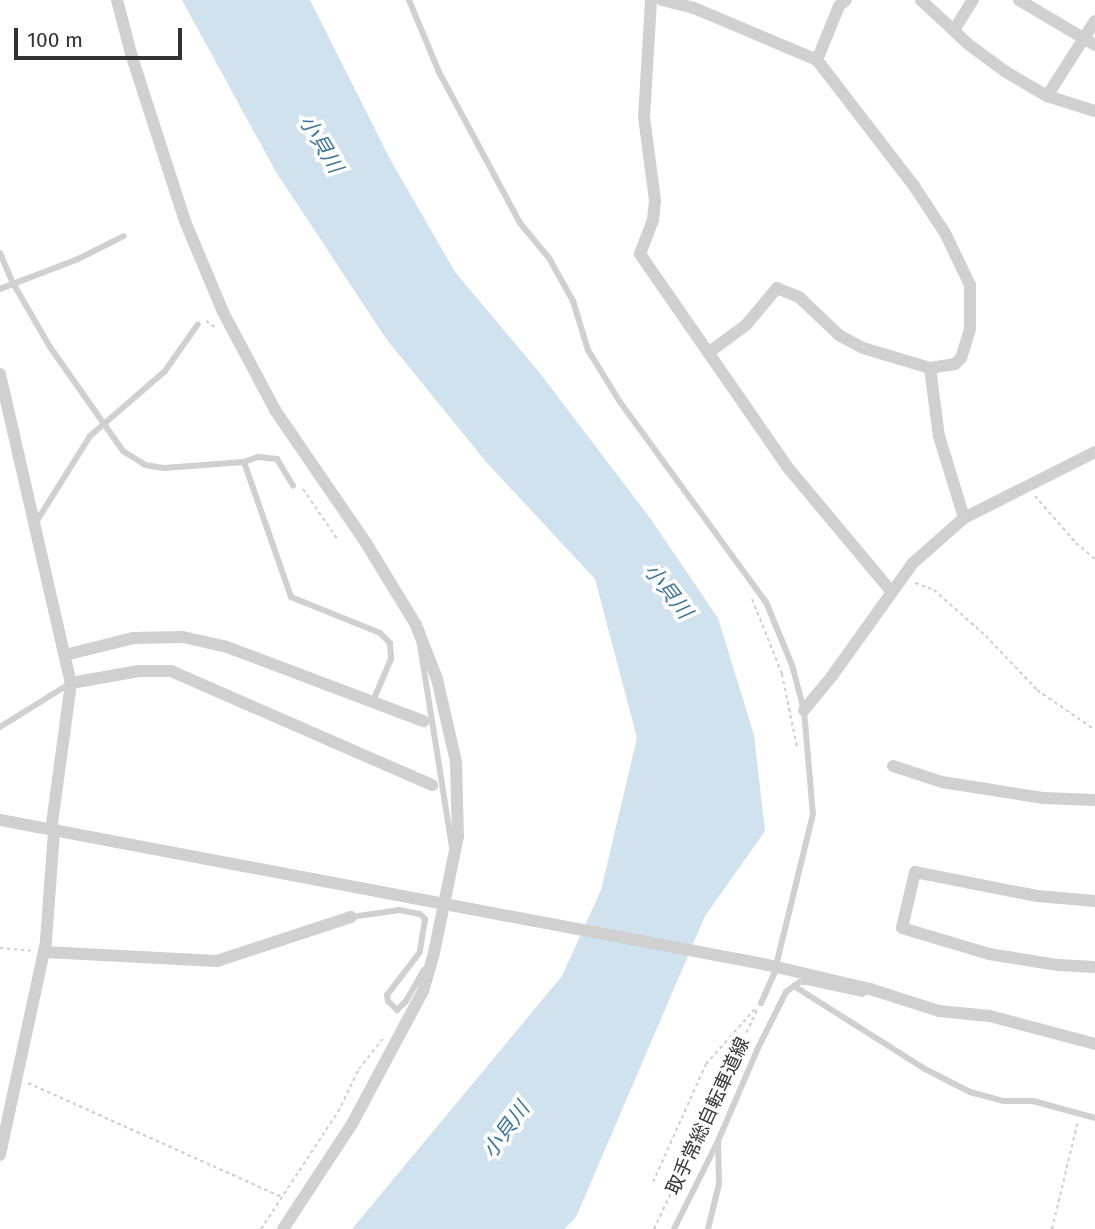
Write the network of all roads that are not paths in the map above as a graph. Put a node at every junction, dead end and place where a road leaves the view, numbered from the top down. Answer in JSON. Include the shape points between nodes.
{"nodes":[{"id":1,"x":117,"y":0,"type":"edge"},
{"id":2,"x":409,"y":0,"type":"edge"},
{"id":3,"x":651,"y":0,"type":"edge"},
{"id":4,"x":662,"y":0,"type":"edge"},
{"id":5,"x":846,"y":0,"type":"edge"},
{"id":6,"x":920,"y":0,"type":"edge"},
{"id":7,"x":973,"y":0,"type":"edge"},
{"id":8,"x":1018,"y":0,"type":"edge"},
{"id":9,"x":1095,"y":22,"type":"edge"},
{"id":10,"x":954,"y":30,"type":"junction"},
{"id":11,"x":1089,"y":42,"type":"edge"},
{"id":12,"x":817,"y":60,"type":"junction"},
{"id":13,"x":1047,"y":96,"type":"junction"},
{"id":14,"x":1095,"y":111,"type":"edge"},
{"id":15,"x":124,"y":236,"type":"dead end"},
{"id":16,"x":0,"y":253,"type":"edge"},
{"id":17,"x":13,"y":283,"type":"junction"},
{"id":18,"x":0,"y":289,"type":"edge"},
{"id":19,"x":198,"y":324,"type":"road end"},
{"id":20,"x":708,"y":353,"type":"junction"},
{"id":21,"x":930,"y":368,"type":"junction"},
{"id":22,"x":0,"y":374,"type":"edge"},
{"id":23,"x":104,"y":424,"type":"junction"},
{"id":24,"x":1095,"y":452,"type":"edge"},
{"id":25,"x":244,"y":462,"type":"junction"},
{"id":26,"x":293,"y":486,"type":"road end"},
{"id":27,"x":964,"y":518,"type":"junction"},
{"id":28,"x":33,"y":521,"type":"junction"},
{"id":29,"x":891,"y":591,"type":"junction"},
{"id":30,"x":420,"y":636,"type":"junction"},
{"id":31,"x":65,"y":655,"type":"junction"},
{"id":32,"x":71,"y":683,"type":"junction"},
{"id":33,"x":373,"y":702,"type":"junction"},
{"id":34,"x":804,"y":710,"type":"junction"},
{"id":35,"x":426,"y":720,"type":"junction"},
{"id":36,"x":0,"y":727,"type":"edge"},
{"id":37,"x":893,"y":766,"type":"dead end"},
{"id":38,"x":436,"y":785,"type":"junction"},
{"id":39,"x":1095,"y":800,"type":"edge"},
{"id":40,"x":0,"y":820,"type":"edge"},
{"id":41,"x":54,"y":832,"type":"junction"},
{"id":42,"x":454,"y":860,"type":"junction"},
{"id":43,"x":1095,"y":901,"type":"edge"},
{"id":44,"x":450,"y":906,"type":"junction"},
{"id":45,"x":351,"y":918,"type":"joint"},
{"id":46,"x":44,"y":952,"type":"junction"},
{"id":47,"x":434,"y":953,"type":"junction"},
{"id":48,"x":772,"y":967,"type":"junction"},
{"id":49,"x":1095,"y":967,"type":"edge"},
{"id":50,"x":794,"y":986,"type":"junction"},
{"id":51,"x":870,"y":989,"type":"junction"},
{"id":52,"x":761,"y":1003,"type":"road end"},
{"id":53,"x":1095,"y":1044,"type":"edge"},
{"id":54,"x":1095,"y":1118,"type":"edge"},
{"id":55,"x":718,"y":1141,"type":"junction"},
{"id":56,"x":0,"y":1155,"type":"edge"},
{"id":57,"x":283,"y":1229,"type":"edge"},
{"id":58,"x":674,"y":1229,"type":"edge"},
{"id":59,"x":708,"y":1229,"type":"edge"}],
"edges":[{"from":1,"to":30,"type":"street","via":[[185,221],[231,331],[275,410],[366,543]]},
{"from":2,"to":34,"type":"lane","via":[[439,72],[520,223],[549,258],[573,301],[588,350],[620,402],[766,602],[792,665]]},
{"from":3,"to":20,"type":"street","via":[[643,117],[655,201],[640,254]]},
{"from":4,"to":12,"type":"street","via":[[694,8]]},
{"from":5,"to":12,"type":"street","via":[[839,6]]},
{"from":6,"to":10,"type":"street"},
{"from":7,"to":10,"type":"street"},
{"from":8,"to":11,"type":"street"},
{"from":9,"to":11,"type":"street"},
{"from":10,"to":13,"type":"street","via":[[1006,72]]},
{"from":11,"to":13,"type":"street"},
{"from":12,"to":21,"type":"street","via":[[914,186],[945,233],[970,285],[970,329],[961,358],[955,364]]},
{"from":13,"to":14,"type":"street"},
{"from":15,"to":17,"type":"lane"},
{"from":16,"to":17,"type":"lane"},
{"from":17,"to":18,"type":"lane"},
{"from":17,"to":23,"type":"lane","via":[[50,347]]},
{"from":19,"to":23,"type":"lane","via":[[165,371]]},
{"from":20,"to":21,"type":"street","via":[[746,325],[777,288],[799,297],[839,335],[863,348]]},
{"from":20,"to":29,"type":"street","via":[[789,469]]},
{"from":21,"to":27,"type":"street","via":[[939,436]]},
{"from":22,"to":28,"type":"street"},
{"from":23,"to":25,"type":"lane","via":[[123,451],[155,468]]},
{"from":23,"to":28,"type":"lane","via":[[90,436]]},
{"from":24,"to":27,"type":"street"},
{"from":25,"to":26,"type":"lane","via":[[258,457],[277,459]]},
{"from":25,"to":33,"type":"lane","via":[[291,597],[380,633],[390,643],[391,659]]},
{"from":27,"to":29,"type":"street","via":[[913,563]]},
{"from":28,"to":31,"type":"street"},
{"from":29,"to":34,"type":"street"},
{"from":30,"to":35,"type":"lane"},
{"from":30,"to":42,"type":"street","via":[[437,679],[456,762],[460,813]]},
{"from":31,"to":32,"type":"street"},
{"from":31,"to":33,"type":"street","via":[[133,638],[183,637],[227,647]]},
{"from":32,"to":36,"type":"lane"},
{"from":32,"to":38,"type":"street","via":[[139,671],[171,671]]},
{"from":32,"to":41,"type":"street"},
{"from":33,"to":35,"type":"street"},
{"from":34,"to":48,"type":"lane","via":[[814,814]]},
{"from":35,"to":38,"type":"lane"},
{"from":37,"to":39,"type":"street","via":[[942,782],[1043,798]]},
{"from":38,"to":42,"type":"lane"},
{"from":40,"to":41,"type":"street"},
{"from":41,"to":44,"type":"street"},
{"from":41,"to":46,"type":"street"},
{"from":42,"to":44,"type":"street"},
{"from":43,"to":49,"type":"street","via":[[1037,896],[915,872],[902,928],[989,954]]},
{"from":44,"to":47,"type":"street"},
{"from":44,"to":48,"type":"street"},
{"from":45,"to":46,"type":"street","via":[[217,961]]},
{"from":45,"to":47,"type":"lane","via":[[399,910],[425,919],[419,952],[387,995],[397,1010]]},
{"from":46,"to":56,"type":"street"},
{"from":47,"to":57,"type":"street","via":[[423,992],[401,1035],[352,1124]]},
{"from":48,"to":51,"type":"street"},
{"from":48,"to":52,"type":"lane"},
{"from":50,"to":51,"type":"lane","via":[[807,982],[862,994]]},
{"from":50,"to":54,"type":"lane","via":[[925,1069],[970,1092],[1003,1101],[1032,1101]]},
{"from":50,"to":55,"type":"lane","via":[[771,1019]]},
{"from":51,"to":53,"type":"street","via":[[939,1011],[990,1016]]},
{"from":55,"to":58,"type":"lane"},
{"from":55,"to":59,"type":"lane","via":[[719,1184]]}]}
